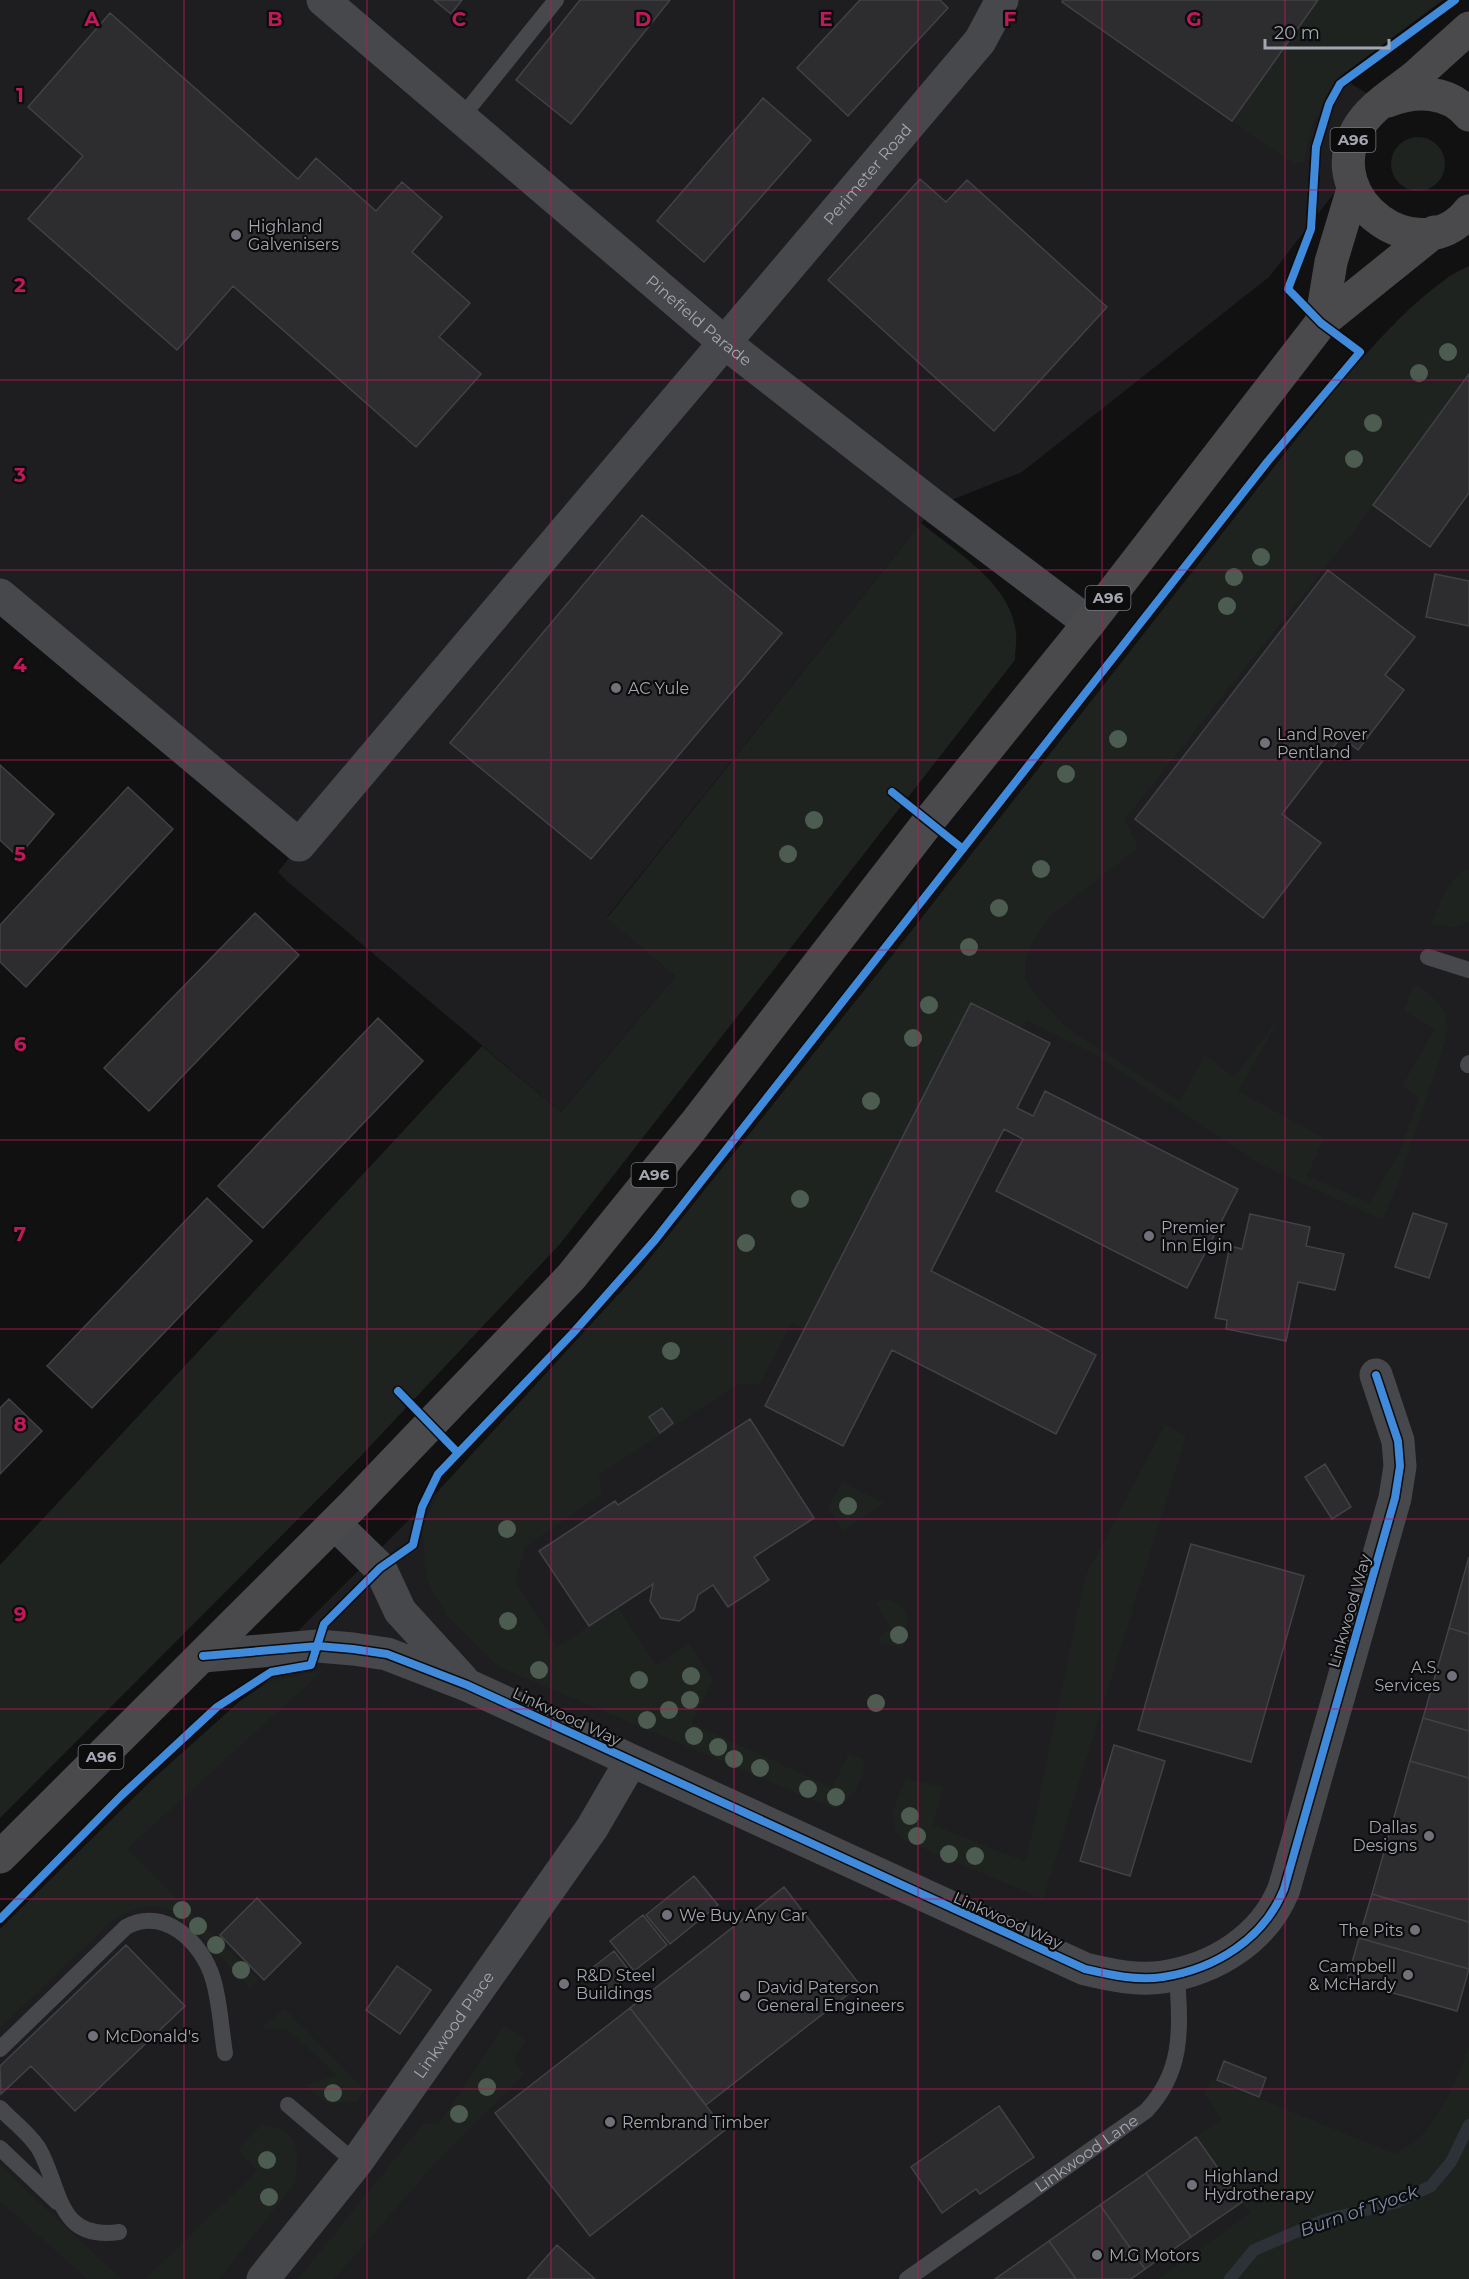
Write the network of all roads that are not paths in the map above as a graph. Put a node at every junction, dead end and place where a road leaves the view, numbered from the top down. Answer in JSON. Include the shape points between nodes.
{"nodes":[{"id":1,"x":323,"y":0,"type":"edge"},
{"id":2,"x":556,"y":0,"type":"edge"},
{"id":3,"x":1002,"y":0,"type":"edge"},
{"id":4,"x":1469,"y":28,"type":"edge"},
{"id":5,"x":1383,"y":103,"type":"junction"},
{"id":6,"x":1469,"y":115,"type":"edge"},
{"id":7,"x":462,"y":118,"type":"junction"},
{"id":8,"x":1353,"y":189,"type":"junction"},
{"id":9,"x":1468,"y":214,"type":"edge"},
{"id":10,"x":1434,"y":232,"type":"junction"},
{"id":11,"x":1321,"y":323,"type":"junction"},
{"id":12,"x":725,"y":343,"type":"junction"},
{"id":13,"x":0,"y":596,"type":"edge"},
{"id":14,"x":1089,"y":623,"type":"junction"},
{"id":15,"x":1428,"y":957,"type":"dead end"},
{"id":16,"x":1469,"y":970,"type":"edge"},
{"id":17,"x":1376,"y":1375,"type":"dead end"},
{"id":18,"x":335,"y":1524,"type":"junction"},
{"id":19,"x":203,"y":1656,"type":"junction"},
{"id":20,"x":467,"y":1685,"type":"junction"},
{"id":21,"x":630,"y":1761,"type":"junction"},
{"id":22,"x":0,"y":1857,"type":"edge"},
{"id":23,"x":1177,"y":1974,"type":"junction"},
{"id":24,"x":0,"y":2049,"type":"edge"},
{"id":25,"x":225,"y":2053,"type":"dead end"},
{"id":26,"x":288,"y":2105,"type":"dead end"},
{"id":27,"x":0,"y":2108,"type":"edge"},
{"id":28,"x":0,"y":2148,"type":"edge"},
{"id":29,"x":356,"y":2163,"type":"junction"},
{"id":30,"x":62,"y":2207,"type":"junction"},
{"id":31,"x":119,"y":2232,"type":"dead end"},
{"id":32,"x":263,"y":2279,"type":"edge"},
{"id":33,"x":907,"y":2279,"type":"edge"}],
"edges":[{"from":1,"to":7,"type":"street","name":"Pinefield Parade"},
{"from":2,"to":7,"type":"lane"},
{"from":3,"to":12,"type":"street","name":"Perimeter Road","via":[[980,40]]},
{"from":4,"to":5,"type":"highway","number":"A96"},
{"from":5,"to":6,"type":"highway","number":"A96","via":[[1403,95],[1425,93],[1447,99]]},
{"from":5,"to":8,"type":"highway","number":"A96","via":[[1361,123],[1350,148]]},
{"from":7,"to":12,"type":"street","name":"Pinefield Parade"},
{"from":8,"to":10,"type":"highway","number":"A96","via":[[1372,216],[1385,225],[1401,231]]},
{"from":8,"to":11,"type":"highway","number":"A96","via":[[1330,262]]},
{"from":9,"to":10,"type":"highway","number":"A96"},
{"from":10,"to":11,"type":"highway","number":"A96"},
{"from":11,"to":14,"type":"highway","number":"A96"},
{"from":12,"to":13,"type":"street","name":"Perimeter Road","via":[[299,845]]},
{"from":12,"to":14,"type":"street","name":"Pinefield Parade"},
{"from":14,"to":18,"type":"highway","number":"A96","via":[[928,821],[694,1125],[571,1277]]},
{"from":15,"to":16,"type":"lane"},
{"from":17,"to":23,"type":"street","name":"Linkwood Way","via":[[1398,1441],[1400,1466],[1395,1498],[1284,1889],[1278,1904],[1248,1941],[1213,1961]]},
{"from":18,"to":19,"type":"highway","number":"A96"},
{"from":18,"to":20,"type":"street","via":[[380,1568],[400,1611]]},
{"from":19,"to":20,"type":"street","name":"Linkwood Way","via":[[318,1646],[353,1649],[387,1654]]},
{"from":19,"to":22,"type":"highway","number":"A96"},
{"from":20,"to":21,"type":"street","name":"Linkwood Way"},
{"from":21,"to":23,"type":"street","name":"Linkwood Way","via":[[1085,1969],[1123,1977]]},
{"from":21,"to":29,"type":"street","name":"Linkwood Place","via":[[592,1828]]},
{"from":23,"to":33,"type":"lane","name":"Linkwood Lane","via":[[1177,2054],[1157,2099],[1146,2111]]},
{"from":24,"to":25,"type":"lane","via":[[126,1927],[150,1919],[168,1923],[205,1958],[213,1979]]},
{"from":26,"to":29,"type":"lane"},
{"from":27,"to":30,"type":"lane","via":[[37,2146]]},
{"from":28,"to":30,"type":"lane"},
{"from":29,"to":32,"type":"street","name":"Linkwood Place"},
{"from":30,"to":31,"type":"lane","via":[[89,2232]]}]}
